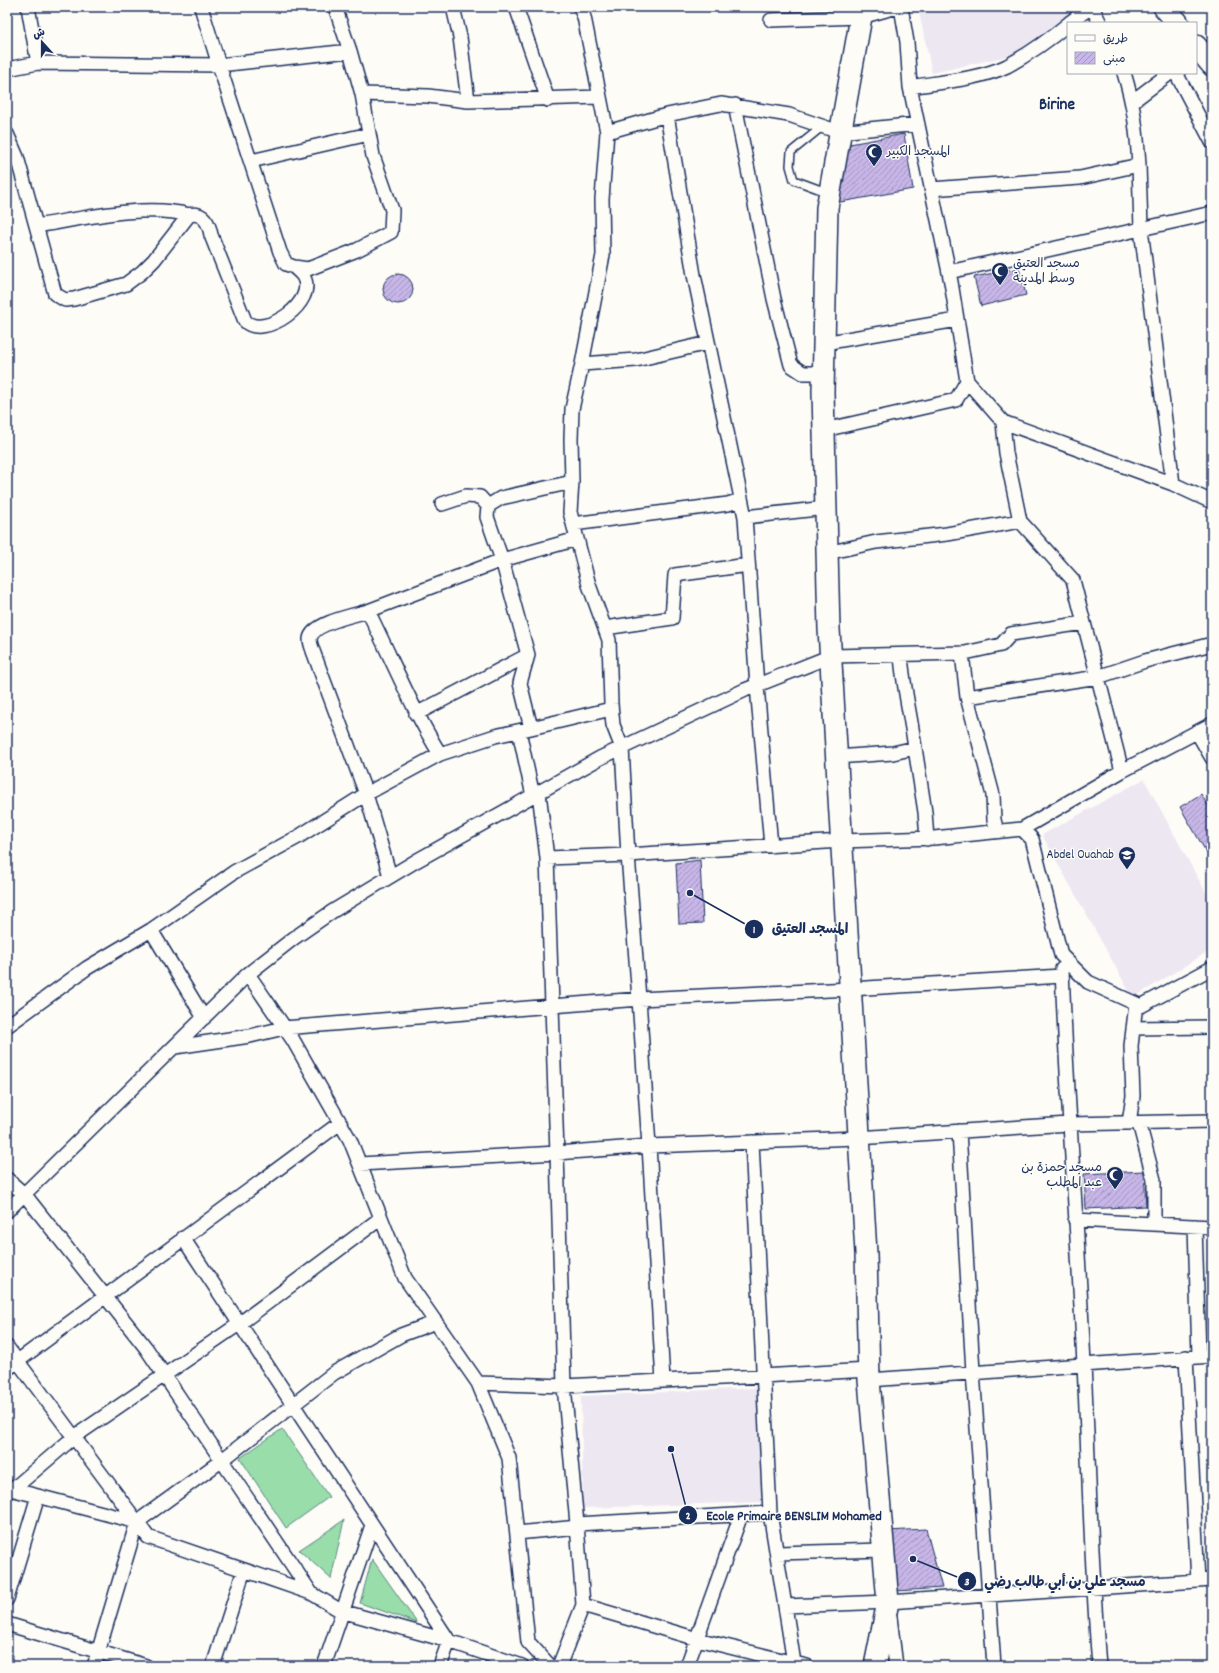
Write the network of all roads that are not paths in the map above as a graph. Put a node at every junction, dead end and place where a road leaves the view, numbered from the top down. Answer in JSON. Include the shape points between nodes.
{"nodes":[{"id":1,"x":28,"y":7,"type":"edge"},
{"id":2,"x":201,"y":7,"type":"edge"},
{"id":3,"x":335,"y":7,"type":"edge"},
{"id":4,"x":453,"y":7,"type":"edge"},
{"id":5,"x":516,"y":7,"type":"edge"},
{"id":6,"x":580,"y":7,"type":"edge"},
{"id":7,"x":897,"y":7,"type":"edge"},
{"id":8,"x":901,"y":7,"type":"edge"},
{"id":9,"x":1092,"y":7,"type":"edge"},
{"id":10,"x":1164,"y":7,"type":"edge"},
{"id":11,"x":861,"y":12,"type":"edge"},
{"id":12,"x":771,"y":20,"type":"dead end"},
{"id":13,"x":1070,"y":22,"type":"edge"},
{"id":14,"x":1100,"y":22,"type":"edge"},
{"id":15,"x":1177,"y":22,"type":"edge"},
{"id":16,"x":1067,"y":24,"type":"edge"},
{"id":17,"x":1197,"y":47,"type":"edge"},
{"id":18,"x":350,"y":50,"type":"junction"},
{"id":19,"x":38,"y":64,"type":"junction"},
{"id":20,"x":218,"y":65,"type":"junction"},
{"id":21,"x":1212,"y":65,"type":"edge"},
{"id":22,"x":7,"y":69,"type":"edge"},
{"id":23,"x":1124,"y":74,"type":"edge"},
{"id":24,"x":1169,"y":74,"type":"edge"},
{"id":25,"x":1177,"y":74,"type":"edge"},
{"id":26,"x":910,"y":87,"type":"junction"},
{"id":27,"x":362,"y":94,"type":"junction"},
{"id":28,"x":600,"y":97,"type":"junction"},
{"id":29,"x":548,"y":100,"type":"junction"},
{"id":30,"x":468,"y":101,"type":"junction"},
{"id":31,"x":1133,"y":101,"type":"junction"},
{"id":32,"x":735,"y":105,"type":"junction"},
{"id":33,"x":667,"y":115,"type":"junction"},
{"id":34,"x":918,"y":124,"type":"junction"},
{"id":35,"x":831,"y":129,"type":"junction"},
{"id":36,"x":607,"y":132,"type":"junction"},
{"id":37,"x":7,"y":134,"type":"edge"},
{"id":38,"x":369,"y":134,"type":"junction"},
{"id":39,"x":1212,"y":142,"type":"edge"},
{"id":40,"x":251,"y":161,"type":"junction"},
{"id":41,"x":1139,"y":165,"type":"junction"},
{"id":42,"x":931,"y":189,"type":"junction"},
{"id":43,"x":829,"y":193,"type":"junction"},
{"id":44,"x":1212,"y":213,"type":"edge"},
{"id":45,"x":189,"y":215,"type":"junction"},
{"id":46,"x":36,"y":226,"type":"junction"},
{"id":47,"x":1141,"y":229,"type":"junction"},
{"id":48,"x":294,"y":268,"type":"junction"},
{"id":49,"x":949,"y":272,"type":"junction"},
{"id":50,"x":957,"y":320,"type":"junction"},
{"id":51,"x":708,"y":343,"type":"junction"},
{"id":52,"x":824,"y":344,"type":"junction"},
{"id":53,"x":582,"y":364,"type":"junction"},
{"id":54,"x":823,"y":373,"type":"junction"},
{"id":55,"x":967,"y":381,"type":"junction"},
{"id":56,"x":1003,"y":422,"type":"junction"},
{"id":57,"x":824,"y":430,"type":"junction"},
{"id":58,"x":572,"y":482,"type":"junction"},
{"id":59,"x":1173,"y":484,"type":"junction"},
{"id":60,"x":741,"y":500,"type":"junction"},
{"id":61,"x":1212,"y":502,"type":"edge"},
{"id":62,"x":442,"y":504,"type":"dead end"},
{"id":63,"x":488,"y":506,"type":"junction"},
{"id":64,"x":826,"y":508,"type":"junction"},
{"id":65,"x":745,"y":517,"type":"junction"},
{"id":66,"x":1020,"y":521,"type":"junction"},
{"id":67,"x":573,"y":524,"type":"junction"},
{"id":68,"x":576,"y":539,"type":"junction"},
{"id":69,"x":827,"y":553,"type":"junction"},
{"id":70,"x":502,"y":560,"type":"junction"},
{"id":71,"x":748,"y":565,"type":"junction"},
{"id":72,"x":368,"y":611,"type":"junction"},
{"id":73,"x":1084,"y":623,"type":"junction"},
{"id":74,"x":606,"y":628,"type":"junction"},
{"id":75,"x":1212,"y":644,"type":"edge"},
{"id":76,"x":962,"y":653,"type":"junction"},
{"id":77,"x":528,"y":655,"type":"junction"},
{"id":78,"x":901,"y":655,"type":"junction"},
{"id":79,"x":831,"y":656,"type":"junction"},
{"id":80,"x":1098,"y":677,"type":"junction"},
{"id":81,"x":757,"y":686,"type":"junction"},
{"id":82,"x":967,"y":697,"type":"junction"},
{"id":83,"x":611,"y":709,"type":"junction"},
{"id":84,"x":416,"y":714,"type":"junction"},
{"id":85,"x":1212,"y":724,"type":"edge"},
{"id":86,"x":525,"y":730,"type":"junction"},
{"id":87,"x":1198,"y":732,"type":"junction"},
{"id":88,"x":622,"y":748,"type":"junction"},
{"id":89,"x":915,"y":748,"type":"junction"},
{"id":90,"x":440,"y":754,"type":"junction"},
{"id":91,"x":836,"y":757,"type":"junction"},
{"id":92,"x":1212,"y":758,"type":"edge"},
{"id":93,"x":1122,"y":771,"type":"junction"},
{"id":94,"x":366,"y":794,"type":"junction"},
{"id":95,"x":536,"y":794,"type":"junction"},
{"id":96,"x":1022,"y":829,"type":"junction"},
{"id":97,"x":996,"y":832,"type":"junction"},
{"id":98,"x":927,"y":839,"type":"junction"},
{"id":99,"x":841,"y":841,"type":"junction"},
{"id":100,"x":771,"y":846,"type":"junction"},
{"id":101,"x":628,"y":855,"type":"junction"},
{"id":102,"x":547,"y":858,"type":"junction"},
{"id":103,"x":390,"y":876,"type":"junction"},
{"id":104,"x":151,"y":930,"type":"junction"},
{"id":105,"x":1061,"y":955,"type":"junction"},
{"id":106,"x":1212,"y":968,"type":"edge"},
{"id":107,"x":248,"y":974,"type":"junction"},
{"id":108,"x":1062,"y":976,"type":"junction"},
{"id":109,"x":850,"y":989,"type":"junction"},
{"id":110,"x":639,"y":999,"type":"junction"},
{"id":111,"x":1136,"y":1004,"type":"junction"},
{"id":112,"x":552,"y":1006,"type":"junction"},
{"id":113,"x":204,"y":1018,"type":"junction"},
{"id":114,"x":7,"y":1026,"type":"edge"},
{"id":115,"x":1212,"y":1027,"type":"edge"},
{"id":116,"x":284,"y":1028,"type":"junction"},
{"id":117,"x":1133,"y":1028,"type":"junction"},
{"id":118,"x":175,"y":1047,"type":"junction"},
{"id":119,"x":1212,"y":1121,"type":"edge"},
{"id":120,"x":340,"y":1123,"type":"junction"},
{"id":121,"x":1134,"y":1123,"type":"junction"},
{"id":122,"x":1069,"y":1124,"type":"junction"},
{"id":123,"x":959,"y":1131,"type":"junction"},
{"id":124,"x":858,"y":1138,"type":"junction"},
{"id":125,"x":752,"y":1142,"type":"junction"},
{"id":126,"x":649,"y":1146,"type":"junction"},
{"id":127,"x":557,"y":1153,"type":"junction"},
{"id":128,"x":360,"y":1164,"type":"junction"},
{"id":129,"x":7,"y":1179,"type":"edge"},
{"id":130,"x":25,"y":1195,"type":"junction"},
{"id":131,"x":7,"y":1211,"type":"edge"},
{"id":132,"x":381,"y":1218,"type":"junction"},
{"id":133,"x":1075,"y":1220,"type":"junction"},
{"id":134,"x":1154,"y":1224,"type":"junction"},
{"id":135,"x":1195,"y":1226,"type":"junction"},
{"id":136,"x":1212,"y":1227,"type":"edge"},
{"id":137,"x":182,"y":1238,"type":"junction"},
{"id":138,"x":105,"y":1297,"type":"junction"},
{"id":139,"x":436,"y":1322,"type":"junction"},
{"id":140,"x":239,"y":1324,"type":"junction"},
{"id":141,"x":7,"y":1347,"type":"edge"},
{"id":142,"x":1199,"y":1356,"type":"edge"},
{"id":143,"x":18,"y":1361,"type":"junction"},
{"id":144,"x":1084,"y":1364,"type":"junction"},
{"id":145,"x":7,"y":1369,"type":"edge"},
{"id":146,"x":973,"y":1372,"type":"junction"},
{"id":147,"x":164,"y":1375,"type":"junction"},
{"id":148,"x":869,"y":1375,"type":"junction"},
{"id":149,"x":764,"y":1376,"type":"junction"},
{"id":150,"x":663,"y":1381,"type":"junction"},
{"id":151,"x":478,"y":1383,"type":"junction"},
{"id":152,"x":564,"y":1386,"type":"junction"},
{"id":153,"x":293,"y":1405,"type":"junction"},
{"id":154,"x":74,"y":1437,"type":"junction"},
{"id":155,"x":221,"y":1461,"type":"junction"},
{"id":156,"x":9,"y":1489,"type":"edge"},
{"id":157,"x":38,"y":1496,"type":"junction"},
{"id":158,"x":770,"y":1513,"type":"junction"},
{"id":159,"x":741,"y":1515,"type":"junction"},
{"id":160,"x":137,"y":1522,"type":"junction"},
{"id":161,"x":372,"y":1525,"type":"junction"},
{"id":162,"x":577,"y":1526,"type":"junction"},
{"id":163,"x":517,"y":1533,"type":"junction"},
{"id":164,"x":883,"y":1550,"type":"junction"},
{"id":165,"x":777,"y":1553,"type":"junction"},
{"id":166,"x":244,"y":1570,"type":"junction"},
{"id":167,"x":1212,"y":1580,"type":"edge"},
{"id":168,"x":1198,"y":1581,"type":"junction"},
{"id":169,"x":1093,"y":1588,"type":"junction"},
{"id":170,"x":311,"y":1593,"type":"junction"},
{"id":171,"x":990,"y":1595,"type":"junction"},
{"id":172,"x":7,"y":1600,"type":"edge"},
{"id":173,"x":888,"y":1602,"type":"junction"},
{"id":174,"x":583,"y":1605,"type":"junction"},
{"id":175,"x":785,"y":1606,"type":"junction"},
{"id":176,"x":341,"y":1611,"type":"junction"},
{"id":177,"x":7,"y":1624,"type":"edge"},
{"id":178,"x":697,"y":1639,"type":"junction"},
{"id":179,"x":449,"y":1641,"type":"junction"},
{"id":180,"x":98,"y":1653,"type":"junction"},
{"id":181,"x":794,"y":1664,"type":"junction"},
{"id":182,"x":94,"y":1666,"type":"edge"},
{"id":183,"x":146,"y":1666,"type":"edge"},
{"id":184,"x":213,"y":1666,"type":"edge"},
{"id":185,"x":324,"y":1666,"type":"edge"},
{"id":186,"x":440,"y":1666,"type":"edge"},
{"id":187,"x":522,"y":1666,"type":"edge"},
{"id":188,"x":550,"y":1666,"type":"edge"},
{"id":189,"x":559,"y":1666,"type":"edge"},
{"id":190,"x":687,"y":1666,"type":"edge"},
{"id":191,"x":807,"y":1666,"type":"edge"},
{"id":192,"x":876,"y":1666,"type":"edge"},
{"id":193,"x":896,"y":1666,"type":"edge"},
{"id":194,"x":994,"y":1666,"type":"edge"},
{"id":195,"x":1099,"y":1666,"type":"edge"}],
"edges":[{"from":1,"to":19,"type":"street"},
{"from":2,"to":20,"type":"street"},
{"from":3,"to":18,"type":"street"},
{"from":4,"to":30,"type":"street","via":[[460,37]]},
{"from":5,"to":29,"type":"street"},
{"from":6,"to":28,"type":"street"},
{"from":7,"to":11,"type":"street"},
{"from":8,"to":26,"type":"street","via":[[907,42]]},
{"from":9,"to":13,"type":"street"},
{"from":9,"to":14,"type":"street"},
{"from":10,"to":15,"type":"main road"},
{"from":11,"to":12,"type":"street"},
{"from":11,"to":35,"type":"main road"},
{"from":16,"to":26,"type":"street","via":[[1042,45],[1006,66],[980,75]]},
{"from":17,"to":21,"type":"main road"},
{"from":18,"to":20,"type":"street"},
{"from":18,"to":27,"type":"street"},
{"from":19,"to":20,"type":"street"},
{"from":19,"to":22,"type":"street"},
{"from":20,"to":40,"type":"street"},
{"from":23,"to":31,"type":"street"},
{"from":24,"to":31,"type":"street"},
{"from":25,"to":39,"type":"street"},
{"from":26,"to":34,"type":"street"},
{"from":27,"to":30,"type":"street","via":[[428,96]]},
{"from":27,"to":38,"type":"street"},
{"from":28,"to":29,"type":"street"},
{"from":28,"to":36,"type":"street"},
{"from":29,"to":30,"type":"street"},
{"from":31,"to":41,"type":"street"},
{"from":32,"to":33,"type":"street","via":[[720,104]]},
{"from":32,"to":35,"type":"street","via":[[789,116]]},
{"from":32,"to":54,"type":"street","via":[[774,299],[792,365],[803,373]]},
{"from":33,"to":36,"type":"street"},
{"from":33,"to":51,"type":"street"},
{"from":34,"to":35,"type":"street"},
{"from":34,"to":42,"type":"street"},
{"from":35,"to":43,"type":"main road"},
{"from":35,"to":43,"type":"lane","via":[[791,152],[790,166],[794,180]]},
{"from":36,"to":53,"type":"street","via":[[602,199],[603,255]]},
{"from":37,"to":46,"type":"street","via":[[17,157]]},
{"from":38,"to":40,"type":"street"},
{"from":38,"to":48,"type":"street","via":[[373,156],[392,210],[391,232],[357,250],[308,269]]},
{"from":40,"to":48,"type":"street","via":[[280,252],[286,264]]},
{"from":41,"to":42,"type":"street","via":[[1080,178]]},
{"from":41,"to":47,"type":"street"},
{"from":42,"to":49,"type":"street"},
{"from":43,"to":52,"type":"main road"},
{"from":44,"to":47,"type":"street"},
{"from":45,"to":46,"type":"street","via":[[173,210],[150,211]]},
{"from":45,"to":46,"type":"street","via":[[154,260],[126,284],[65,300],[55,294]]},
{"from":45,"to":48,"type":"street","via":[[194,213],[202,216],[209,224],[211,235],[248,324],[261,326],[285,318],[301,301],[306,293],[306,285],[303,276]]},
{"from":47,"to":49,"type":"street"},
{"from":47,"to":59,"type":"street"},
{"from":49,"to":50,"type":"street"},
{"from":50,"to":52,"type":"street"},
{"from":50,"to":55,"type":"street"},
{"from":51,"to":53,"type":"street","via":[[636,360]]},
{"from":51,"to":60,"type":"street"},
{"from":52,"to":54,"type":"main road"},
{"from":53,"to":58,"type":"street","via":[[572,409]]},
{"from":54,"to":57,"type":"main road"},
{"from":55,"to":56,"type":"street"},
{"from":55,"to":57,"type":"street","via":[[956,400]]},
{"from":56,"to":59,"type":"street"},
{"from":56,"to":66,"type":"street","via":[[1006,453]]},
{"from":57,"to":64,"type":"main road"},
{"from":58,"to":63,"type":"street","via":[[501,498]]},
{"from":58,"to":67,"type":"street","via":[[570,512]]},
{"from":59,"to":61,"type":"street"},
{"from":60,"to":65,"type":"street"},
{"from":60,"to":67,"type":"street","via":[[728,504]]},
{"from":62,"to":63,"type":"street","via":[[466,496],[480,497]]},
{"from":63,"to":70,"type":"street","via":[[488,517]]},
{"from":64,"to":65,"type":"street"},
{"from":64,"to":69,"type":"main road"},
{"from":65,"to":71,"type":"street"},
{"from":66,"to":69,"type":"street","via":[[946,534],[876,542]]},
{"from":66,"to":73,"type":"street","via":[[1073,580]]},
{"from":67,"to":68,"type":"street"},
{"from":68,"to":70,"type":"street"},
{"from":68,"to":74,"type":"street","via":[[589,585]]},
{"from":69,"to":79,"type":"main road"},
{"from":70,"to":72,"type":"street"},
{"from":70,"to":77,"type":"street"},
{"from":71,"to":74,"type":"street","via":[[675,575],[672,618]]},
{"from":71,"to":81,"type":"street"},
{"from":72,"to":84,"type":"street"},
{"from":72,"to":94,"type":"street","via":[[330,622],[314,630],[310,638],[312,651]]},
{"from":73,"to":76,"type":"street","via":[[1011,634],[1001,645]]},
{"from":73,"to":80,"type":"street"},
{"from":74,"to":83,"type":"street","via":[[609,640]]},
{"from":75,"to":80,"type":"street","via":[[1145,661]]},
{"from":76,"to":78,"type":"street"},
{"from":76,"to":82,"type":"street"},
{"from":77,"to":84,"type":"street"},
{"from":77,"to":86,"type":"street","via":[[520,683]]},
{"from":78,"to":79,"type":"street"},
{"from":78,"to":89,"type":"street"},
{"from":79,"to":81,"type":"street"},
{"from":79,"to":91,"type":"main road"},
{"from":80,"to":82,"type":"street"},
{"from":80,"to":93,"type":"street"},
{"from":81,"to":88,"type":"street"},
{"from":81,"to":100,"type":"street"},
{"from":82,"to":97,"type":"street","via":[[993,795]]},
{"from":83,"to":86,"type":"street"},
{"from":83,"to":88,"type":"street","via":[[613,725]]},
{"from":84,"to":90,"type":"street"},
{"from":85,"to":87,"type":"street"},
{"from":86,"to":90,"type":"street","via":[[495,736]]},
{"from":86,"to":95,"type":"street"},
{"from":87,"to":92,"type":"street"},
{"from":87,"to":93,"type":"street"},
{"from":88,"to":95,"type":"street"},
{"from":88,"to":101,"type":"street"},
{"from":89,"to":91,"type":"street","via":[[893,753]]},
{"from":89,"to":98,"type":"street"},
{"from":90,"to":94,"type":"street"},
{"from":91,"to":99,"type":"main road"},
{"from":93,"to":96,"type":"street"},
{"from":94,"to":103,"type":"street"},
{"from":94,"to":104,"type":"street","via":[[298,837],[234,872]]},
{"from":95,"to":102,"type":"street"},
{"from":95,"to":103,"type":"street"},
{"from":96,"to":97,"type":"street"},
{"from":96,"to":105,"type":"street","via":[[1032,839]]},
{"from":97,"to":98,"type":"street"},
{"from":98,"to":99,"type":"street"},
{"from":99,"to":100,"type":"street"},
{"from":99,"to":109,"type":"main road"},
{"from":100,"to":101,"type":"street"},
{"from":101,"to":102,"type":"street"},
{"from":101,"to":110,"type":"street"},
{"from":102,"to":112,"type":"street"},
{"from":103,"to":107,"type":"street","via":[[333,911]]},
{"from":104,"to":113,"type":"street"},
{"from":104,"to":114,"type":"street","via":[[88,968]]},
{"from":105,"to":108,"type":"street"},
{"from":105,"to":111,"type":"street","via":[[1088,982]]},
{"from":106,"to":111,"type":"street","via":[[1141,1006]]},
{"from":107,"to":113,"type":"street"},
{"from":107,"to":116,"type":"street"},
{"from":108,"to":109,"type":"street"},
{"from":108,"to":122,"type":"street"},
{"from":109,"to":110,"type":"street"},
{"from":109,"to":124,"type":"main road"},
{"from":110,"to":112,"type":"street"},
{"from":110,"to":126,"type":"street"},
{"from":111,"to":117,"type":"street"},
{"from":112,"to":116,"type":"street"},
{"from":112,"to":127,"type":"street"},
{"from":113,"to":118,"type":"street"},
{"from":115,"to":117,"type":"street"},
{"from":116,"to":118,"type":"street","via":[[250,1036]]},
{"from":116,"to":120,"type":"street"},
{"from":117,"to":121,"type":"street","via":[[1131,1046]]},
{"from":118,"to":130,"type":"street"},
{"from":119,"to":121,"type":"street"},
{"from":120,"to":128,"type":"street"},
{"from":120,"to":137,"type":"street"},
{"from":121,"to":122,"type":"street"},
{"from":121,"to":134,"type":"street","via":[[1154,1180]]},
{"from":122,"to":123,"type":"street"},
{"from":122,"to":133,"type":"street"},
{"from":123,"to":124,"type":"street"},
{"from":123,"to":146,"type":"street"},
{"from":124,"to":125,"type":"street"},
{"from":124,"to":148,"type":"main road","via":[[866,1253]]},
{"from":125,"to":126,"type":"street"},
{"from":125,"to":149,"type":"street"},
{"from":126,"to":127,"type":"street"},
{"from":126,"to":150,"type":"street"},
{"from":127,"to":128,"type":"street"},
{"from":127,"to":152,"type":"street"},
{"from":128,"to":132,"type":"street"},
{"from":129,"to":130,"type":"street"},
{"from":130,"to":131,"type":"street"},
{"from":130,"to":138,"type":"street"},
{"from":132,"to":139,"type":"street","via":[[405,1278]]},
{"from":132,"to":140,"type":"street"},
{"from":133,"to":134,"type":"street"},
{"from":133,"to":144,"type":"street"},
{"from":134,"to":135,"type":"street"},
{"from":135,"to":136,"type":"street"},
{"from":135,"to":142,"type":"street"},
{"from":137,"to":138,"type":"street"},
{"from":137,"to":140,"type":"street"},
{"from":138,"to":143,"type":"street"},
{"from":138,"to":147,"type":"street"},
{"from":139,"to":151,"type":"street"},
{"from":139,"to":153,"type":"street","via":[[401,1335],[334,1373]]},
{"from":140,"to":147,"type":"street"},
{"from":140,"to":153,"type":"street"},
{"from":141,"to":143,"type":"street"},
{"from":142,"to":144,"type":"street"},
{"from":142,"to":168,"type":"street"},
{"from":143,"to":145,"type":"street"},
{"from":143,"to":154,"type":"street"},
{"from":144,"to":146,"type":"street"},
{"from":144,"to":169,"type":"street"},
{"from":146,"to":148,"type":"street"},
{"from":146,"to":171,"type":"street"},
{"from":147,"to":154,"type":"street"},
{"from":147,"to":155,"type":"street"},
{"from":148,"to":149,"type":"street"},
{"from":148,"to":164,"type":"main road"},
{"from":149,"to":150,"type":"street"},
{"from":149,"to":158,"type":"street"},
{"from":150,"to":152,"type":"street"},
{"from":151,"to":152,"type":"street"},
{"from":151,"to":163,"type":"street","via":[[509,1458]]},
{"from":152,"to":162,"type":"street"},
{"from":153,"to":155,"type":"street"},
{"from":153,"to":161,"type":"street"},
{"from":154,"to":156,"type":"street"},
{"from":154,"to":160,"type":"street"},
{"from":155,"to":160,"type":"street"},
{"from":155,"to":170,"type":"street"},
{"from":156,"to":157,"type":"street"},
{"from":157,"to":160,"type":"street"},
{"from":157,"to":172,"type":"street"},
{"from":158,"to":159,"type":"street"},
{"from":158,"to":165,"type":"street"},
{"from":159,"to":162,"type":"street"},
{"from":159,"to":178,"type":"street"},
{"from":160,"to":166,"type":"street","via":[[148,1536]]},
{"from":160,"to":180,"type":"street"},
{"from":161,"to":176,"type":"street"},
{"from":161,"to":179,"type":"street"},
{"from":162,"to":163,"type":"street"},
{"from":162,"to":174,"type":"street"},
{"from":163,"to":188,"type":"street","via":[[528,1642]]},
{"from":164,"to":165,"type":"street"},
{"from":164,"to":173,"type":"main road"},
{"from":165,"to":175,"type":"street"},
{"from":166,"to":170,"type":"street"},
{"from":166,"to":184,"type":"street"},
{"from":167,"to":168,"type":"street"},
{"from":168,"to":169,"type":"street"},
{"from":169,"to":171,"type":"street"},
{"from":169,"to":195,"type":"street"},
{"from":170,"to":176,"type":"street"},
{"from":171,"to":173,"type":"street"},
{"from":171,"to":194,"type":"street"},
{"from":173,"to":175,"type":"street"},
{"from":173,"to":192,"type":"main road"},
{"from":173,"to":193,"type":"street"},
{"from":174,"to":178,"type":"street"},
{"from":174,"to":189,"type":"street"},
{"from":175,"to":181,"type":"street"},
{"from":176,"to":179,"type":"street"},
{"from":176,"to":185,"type":"street"},
{"from":177,"to":180,"type":"street"},
{"from":178,"to":181,"type":"street"},
{"from":178,"to":190,"type":"street"},
{"from":179,"to":186,"type":"street"},
{"from":179,"to":187,"type":"street"},
{"from":180,"to":182,"type":"street"},
{"from":180,"to":183,"type":"street"},
{"from":181,"to":191,"type":"street"}]}
